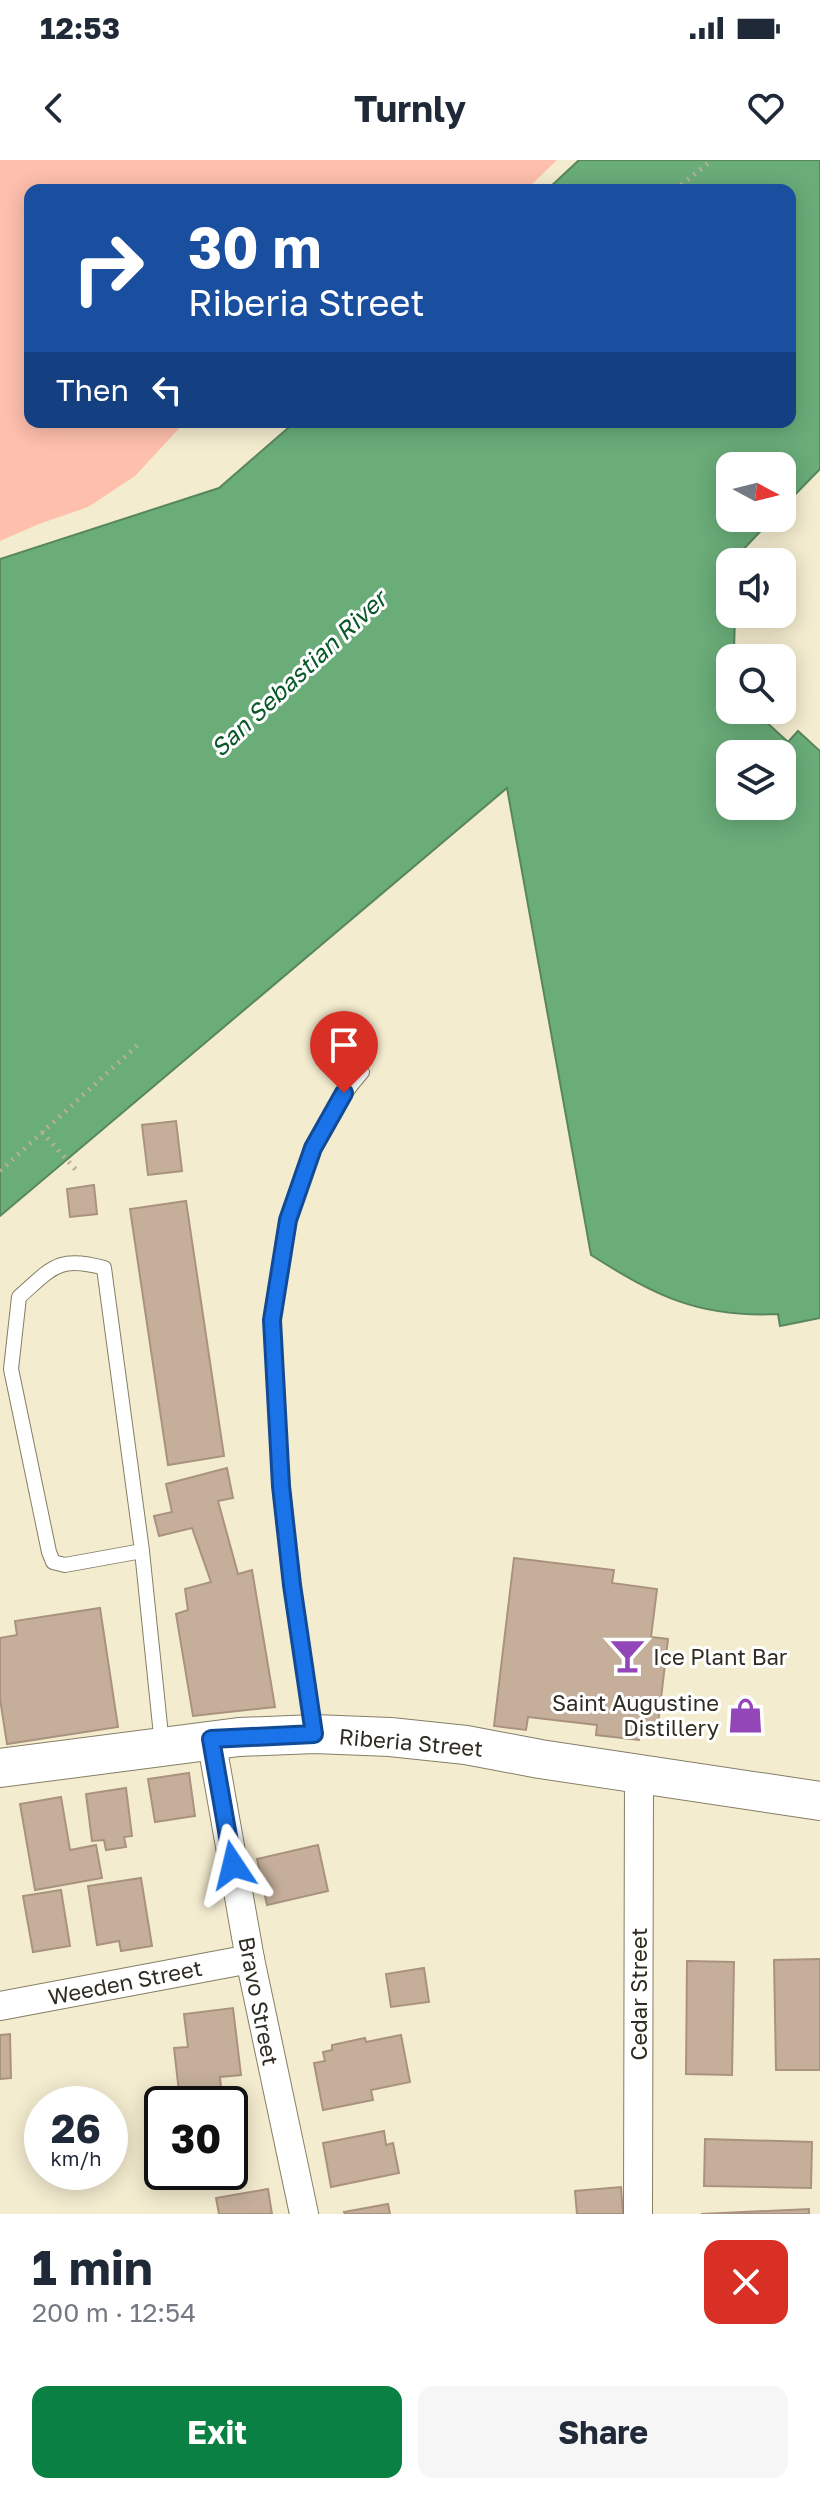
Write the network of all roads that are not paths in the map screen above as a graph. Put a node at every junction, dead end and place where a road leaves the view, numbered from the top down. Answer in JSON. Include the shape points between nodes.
{"nodes":[{"id":1,"x":362,"y":1072,"type":"dead end"},
{"id":2,"x":142,"y":1551,"type":"junction"},
{"id":3,"x":314,"y":1734,"type":"junction"},
{"id":4,"x":211,"y":1739,"type":"junction"},
{"id":5,"x":162,"y":1745,"type":"junction"},
{"id":6,"x":0,"y":1768,"type":"edge"},
{"id":7,"x":639,"y":1774,"type":"junction"},
{"id":8,"x":820,"y":1801,"type":"edge"},
{"id":9,"x":250,"y":1959,"type":"junction"},
{"id":10,"x":0,"y":2006,"type":"edge"},
{"id":11,"x":304,"y":2214,"type":"edge"},
{"id":12,"x":638,"y":2214,"type":"edge"}],
"edges":[{"from":1,"to":3,"type":"lane","via":[[313,1148],[288,1220],[272,1320],[281,1486]]},
{"from":2,"to":2,"type":"lane","via":[[104,1268],[81,1262],[54,1266],[19,1297],[11,1369],[49,1552],[53,1562],[65,1565]]},
{"from":2,"to":5,"type":"lane"},
{"from":3,"to":4,"type":"street","name":"Riberia Street"},
{"from":3,"to":7,"type":"street","name":"Riberia Street","via":[[466,1745]]},
{"from":4,"to":5,"type":"street","name":"Riberia Street"},
{"from":4,"to":9,"type":"street","name":"Bravo Street"},
{"from":5,"to":6,"type":"street","name":"Riberia Street"},
{"from":7,"to":8,"type":"street","name":"Riberia Street"},
{"from":7,"to":12,"type":"street","name":"Cedar Street"},
{"from":9,"to":10,"type":"street","name":"Weeden Street"},
{"from":9,"to":11,"type":"street","name":"Bravo Street"}]}
